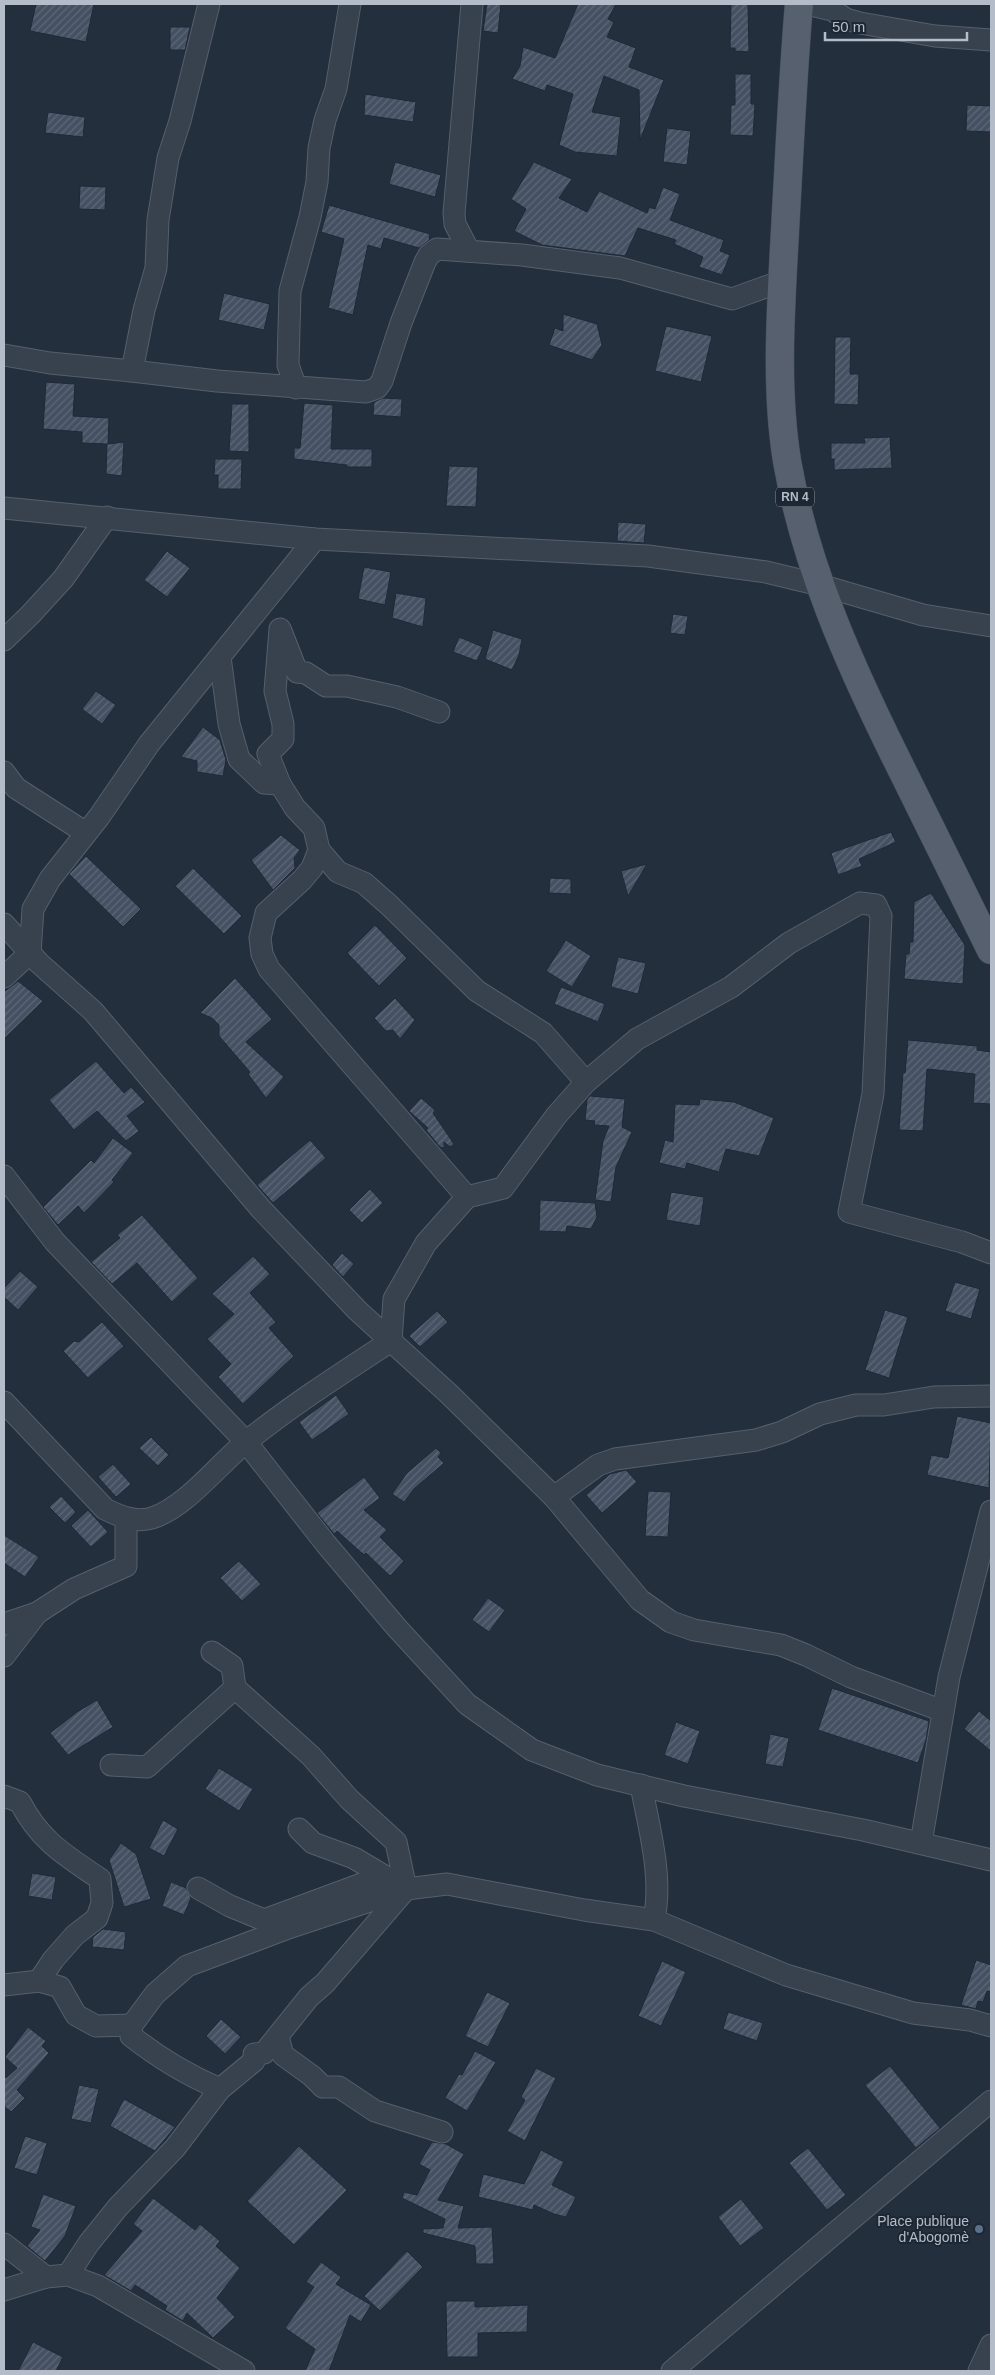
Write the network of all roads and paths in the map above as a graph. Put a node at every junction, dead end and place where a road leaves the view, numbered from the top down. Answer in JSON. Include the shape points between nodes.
{"nodes":[{"id":1,"x":209,"y":4,"type":"edge"},
{"id":2,"x":350,"y":4,"type":"edge"},
{"id":3,"x":472,"y":4,"type":"edge"},
{"id":4,"x":799,"y":4,"type":"edge"},
{"id":5,"x":807,"y":4,"type":"edge"},
{"id":6,"x":991,"y":40,"type":"edge"},
{"id":7,"x":455,"y":224,"type":"junction"},
{"id":8,"x":442,"y":249,"type":"junction"},
{"id":9,"x":469,"y":251,"type":"junction"},
{"id":10,"x":782,"y":281,"type":"junction"},
{"id":11,"x":4,"y":355,"type":"edge"},
{"id":12,"x":132,"y":371,"type":"junction"},
{"id":13,"x":296,"y":388,"type":"junction"},
{"id":14,"x":4,"y":508,"type":"edge"},
{"id":15,"x":107,"y":517,"type":"junction"},
{"id":16,"x":316,"y":539,"type":"junction"},
{"id":17,"x":820,"y":585,"type":"junction"},
{"id":18,"x":263,"y":603,"type":"junction"},
{"id":19,"x":991,"y":626,"type":"edge"},
{"id":20,"x":280,"y":629,"type":"junction"},
{"id":21,"x":4,"y":640,"type":"edge"},
{"id":22,"x":220,"y":657,"type":"junction"},
{"id":23,"x":439,"y":712,"type":"dead end"},
{"id":24,"x":4,"y":772,"type":"edge"},
{"id":25,"x":280,"y":784,"type":"junction"},
{"id":26,"x":86,"y":833,"type":"junction"},
{"id":27,"x":319,"y":850,"type":"junction"},
{"id":28,"x":33,"y":909,"type":"junction"},
{"id":29,"x":4,"y":914,"type":"edge"},
{"id":30,"x":4,"y":924,"type":"edge"},
{"id":31,"x":991,"y":950,"type":"edge"},
{"id":32,"x":30,"y":953,"type":"junction"},
{"id":33,"x":4,"y":977,"type":"edge"},
{"id":34,"x":586,"y":1082,"type":"junction"},
{"id":35,"x":4,"y":1176,"type":"edge"},
{"id":36,"x":467,"y":1197,"type":"junction"},
{"id":37,"x":991,"y":1253,"type":"edge"},
{"id":38,"x":391,"y":1342,"type":"junction"},
{"id":39,"x":991,"y":1396,"type":"edge"},
{"id":40,"x":4,"y":1402,"type":"edge"},
{"id":41,"x":246,"y":1442,"type":"junction"},
{"id":42,"x":554,"y":1497,"type":"junction"},
{"id":43,"x":991,"y":1512,"type":"edge"},
{"id":44,"x":126,"y":1519,"type":"junction"},
{"id":45,"x":37,"y":1613,"type":"junction"},
{"id":46,"x":4,"y":1624,"type":"edge"},
{"id":47,"x":212,"y":1652,"type":"dead end"},
{"id":48,"x":4,"y":1656,"type":"edge"},
{"id":49,"x":235,"y":1688,"type":"junction"},
{"id":50,"x":943,"y":1712,"type":"junction"},
{"id":51,"x":111,"y":1766,"type":"dead end"},
{"id":52,"x":641,"y":1785,"type":"junction"},
{"id":53,"x":4,"y":1796,"type":"edge"},
{"id":54,"x":299,"y":1829,"type":"dead end"},
{"id":55,"x":921,"y":1843,"type":"junction"},
{"id":56,"x":991,"y":1860,"type":"edge"},
{"id":57,"x":383,"y":1876,"type":"junction"},
{"id":58,"x":198,"y":1888,"type":"dead end"},
{"id":59,"x":406,"y":1890,"type":"junction"},
{"id":60,"x":654,"y":1920,"type":"junction"},
{"id":61,"x":39,"y":1981,"type":"junction"},
{"id":62,"x":4,"y":1985,"type":"edge"},
{"id":63,"x":132,"y":2025,"type":"junction"},
{"id":64,"x":991,"y":2026,"type":"edge"},
{"id":65,"x":278,"y":2037,"type":"junction"},
{"id":66,"x":220,"y":2089,"type":"junction"},
{"id":67,"x":991,"y":2100,"type":"edge"},
{"id":68,"x":442,"y":2132,"type":"dead end"},
{"id":69,"x":4,"y":2244,"type":"edge"},
{"id":70,"x":68,"y":2275,"type":"junction"},
{"id":71,"x":46,"y":2277,"type":"junction"},
{"id":72,"x":4,"y":2290,"type":"edge"},
{"id":73,"x":991,"y":2345,"type":"edge"},
{"id":74,"x":244,"y":2371,"type":"edge"},
{"id":75,"x":672,"y":2371,"type":"edge"},
{"id":76,"x":979,"y":2371,"type":"edge"}],
"edges":[{"from":1,"to":12,"type":"street","via":[[168,158],[158,220],[156,268]]},
{"from":2,"to":13,"type":"street","via":[[336,89],[321,139],[317,182],[290,291],[288,365]]},
{"from":3,"to":7,"type":"street","via":[[459,135]]},
{"from":4,"to":10,"type":"main road","number":"RN 4"},
{"from":5,"to":6,"type":"street","via":[[832,10],[860,23],[935,36]]},
{"from":7,"to":8,"type":"street"},
{"from":7,"to":9,"type":"street"},
{"from":8,"to":9,"type":"street"},
{"from":8,"to":13,"type":"street","via":[[429,255],[425,262],[377,388],[366,392]]},
{"from":9,"to":10,"type":"street","via":[[620,268],[732,299]]},
{"from":10,"to":17,"type":"main road","number":"RN 4","via":[[781,398],[787,460],[802,529]]},
{"from":11,"to":12,"type":"street"},
{"from":12,"to":13,"type":"street"},
{"from":14,"to":15,"type":"street"},
{"from":15,"to":16,"type":"street"},
{"from":15,"to":21,"type":"street","via":[[63,579]]},
{"from":16,"to":17,"type":"street","via":[[648,556],[766,572]]},
{"from":16,"to":18,"type":"street"},
{"from":17,"to":19,"type":"street","via":[[923,615]]},
{"from":17,"to":31,"type":"main road","number":"RN 4","via":[[866,697]]},
{"from":18,"to":20,"type":"street"},
{"from":18,"to":22,"type":"street"},
{"from":20,"to":23,"type":"street","via":[[297,672],[306,673],[326,686],[347,686],[397,697]]},
{"from":20,"to":25,"type":"street","via":[[275,691],[284,724],[284,740],[268,754]]},
{"from":22,"to":25,"type":"street","via":[[229,724],[239,759],[264,783]]},
{"from":22,"to":26,"type":"street","via":[[149,744]]},
{"from":24,"to":26,"type":"street","via":[[16,788]]},
{"from":25,"to":27,"type":"street","via":[[295,808],[314,828]]},
{"from":26,"to":28,"type":"street","via":[[50,880]]},
{"from":27,"to":34,"type":"street","via":[[338,872],[364,883],[389,905],[478,991],[543,1033]]},
{"from":27,"to":36,"type":"street","via":[[312,868],[302,880],[266,913],[260,938],[262,954],[269,969]]},
{"from":28,"to":29,"type":"street"},
{"from":28,"to":32,"type":"street"},
{"from":30,"to":32,"type":"street"},
{"from":32,"to":33,"type":"street"},
{"from":32,"to":38,"type":"street","via":[[93,1011],[261,1209]]},
{"from":34,"to":36,"type":"street","via":[[556,1116],[503,1188]]},
{"from":34,"to":37,"type":"street","via":[[637,1039],[731,987],[789,942],[860,903],[876,905],[881,916],[873,1094],[849,1212],[962,1242]]},
{"from":35,"to":41,"type":"street","via":[[55,1242]]},
{"from":36,"to":38,"type":"street","via":[[426,1243],[394,1299]]},
{"from":38,"to":41,"type":"street"},
{"from":38,"to":42,"type":"street"},
{"from":39,"to":42,"type":"street","via":[[934,1397],[884,1405],[856,1405],[820,1414],[756,1440],[615,1460],[598,1465]]},
{"from":40,"to":44,"type":"street","via":[[105,1509]]},
{"from":41,"to":44,"type":"street","via":[[173,1509],[151,1519]]},
{"from":41,"to":52,"type":"street","via":[[326,1544],[467,1704],[532,1750],[597,1775]]},
{"from":42,"to":50,"type":"street","via":[[640,1600],[671,1622],[694,1630],[781,1645],[851,1677]]},
{"from":43,"to":50,"type":"street"},
{"from":44,"to":45,"type":"street","via":[[126,1566],[74,1589]]},
{"from":45,"to":46,"type":"street"},
{"from":45,"to":48,"type":"street"},
{"from":47,"to":49,"type":"street","via":[[232,1666]]},
{"from":49,"to":51,"type":"street","via":[[147,1767]]},
{"from":49,"to":59,"type":"street","via":[[304,1750],[349,1799],[396,1842]]},
{"from":50,"to":55,"type":"street"},
{"from":52,"to":55,"type":"street"},
{"from":52,"to":60,"type":"street","via":[[658,1877]]},
{"from":53,"to":61,"type":"street","via":[[20,1802],[32,1824],[59,1851],[100,1879],[102,1903],[97,1918],[75,1935]]},
{"from":54,"to":57,"type":"street","via":[[313,1843],[354,1858]]},
{"from":55,"to":56,"type":"street"},
{"from":57,"to":58,"type":"street","via":[[264,1920]]},
{"from":57,"to":59,"type":"street"},
{"from":59,"to":60,"type":"street","via":[[447,1884]]},
{"from":59,"to":63,"type":"street","via":[[291,1927],[187,1966],[155,1994]]},
{"from":59,"to":65,"type":"street","via":[[309,1997]]},
{"from":60,"to":64,"type":"street","via":[[786,1975],[913,2013]]},
{"from":61,"to":62,"type":"street"},
{"from":61,"to":63,"type":"street","via":[[60,1987],[76,2015],[96,2026]]},
{"from":63,"to":66,"type":"street","via":[[131,2036],[159,2058]]},
{"from":65,"to":66,"type":"street","via":[[264,2053],[254,2054],[254,2061]]},
{"from":65,"to":68,"type":"street","via":[[283,2056],[323,2087],[339,2087],[375,2111]]},
{"from":66,"to":70,"type":"street","via":[[175,2148],[112,2214]]},
{"from":67,"to":75,"type":"street"},
{"from":69,"to":71,"type":"street"},
{"from":70,"to":71,"type":"street"},
{"from":70,"to":74,"type":"street","via":[[98,2286]]},
{"from":71,"to":72,"type":"street"},
{"from":73,"to":76,"type":"street"}]}
